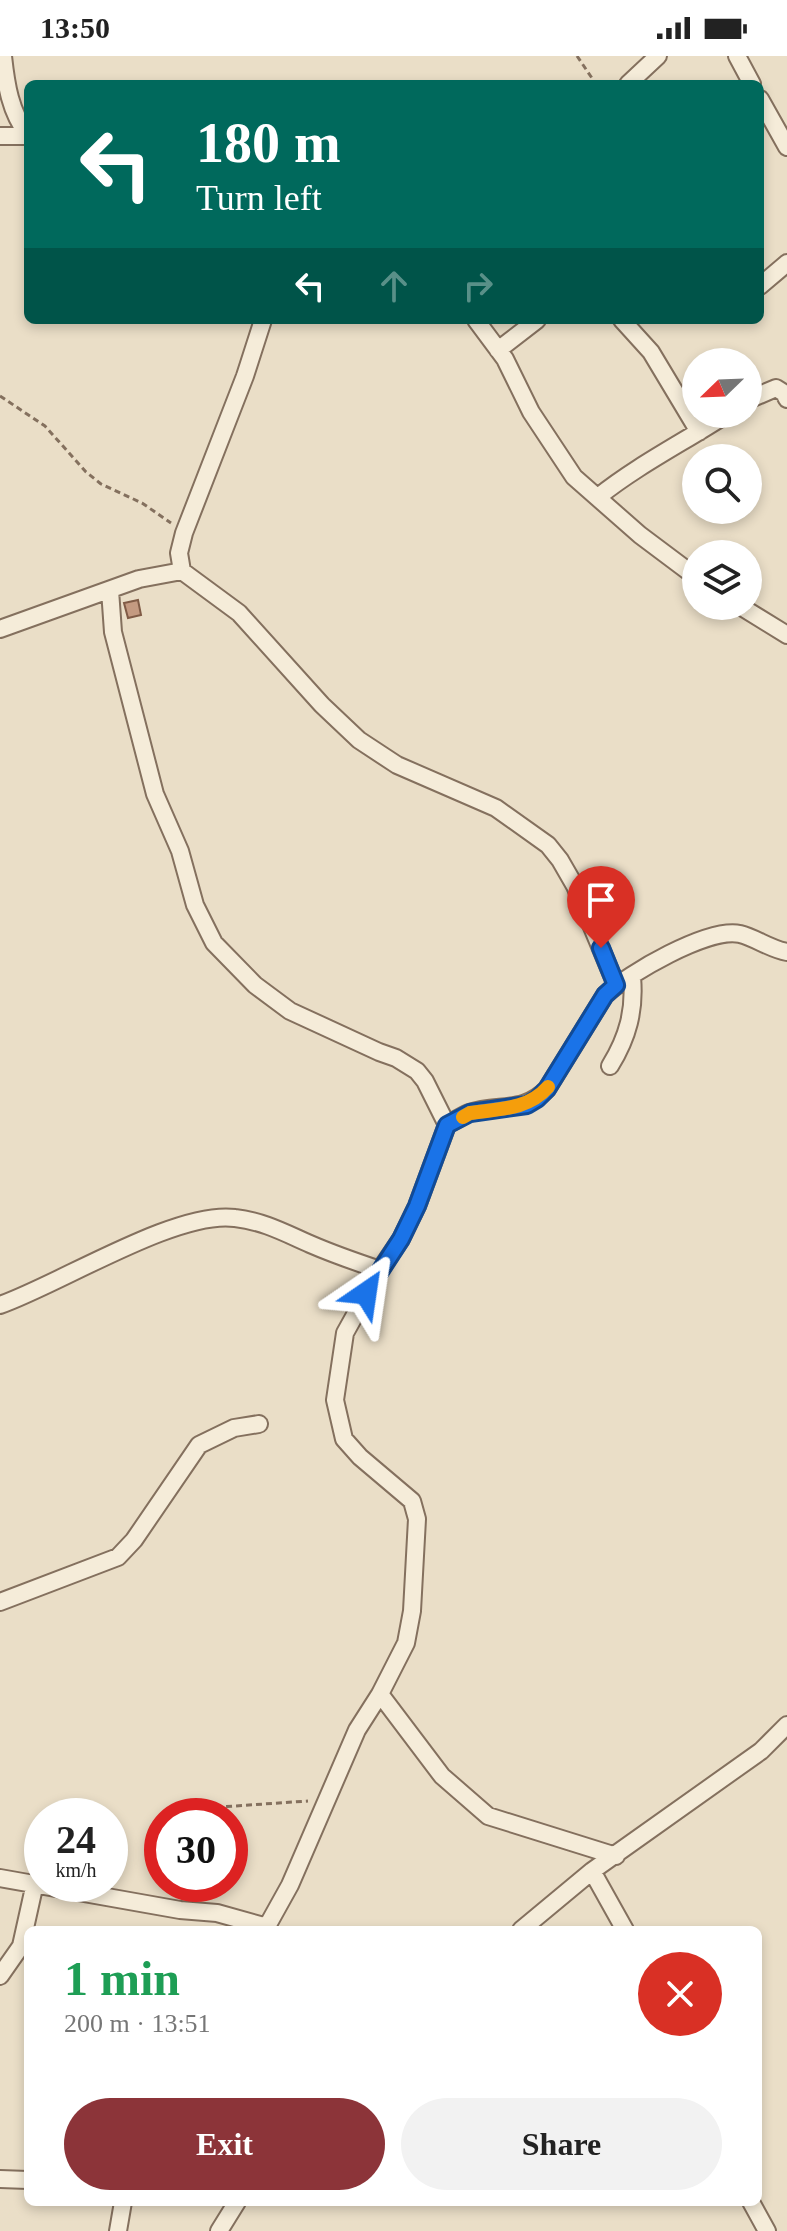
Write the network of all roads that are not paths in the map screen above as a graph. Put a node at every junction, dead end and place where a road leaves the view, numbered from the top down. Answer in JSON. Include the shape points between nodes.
{"nodes":[{"id":1,"x":3,"y":56,"type":"edge"},
{"id":2,"x":658,"y":56,"type":"edge"},
{"id":3,"x":737,"y":56,"type":"edge"},
{"id":4,"x":632,"y":80,"type":"edge"},
{"id":5,"x":750,"y":80,"type":"edge"},
{"id":6,"x":764,"y":106,"type":"edge"},
{"id":7,"x":24,"y":130,"type":"edge"},
{"id":8,"x":24,"y":135,"type":"edge"},
{"id":9,"x":0,"y":136,"type":"edge"},
{"id":10,"x":787,"y":147,"type":"edge"},
{"id":11,"x":787,"y":263,"type":"edge"},
{"id":12,"x":764,"y":283,"type":"edge"},
{"id":13,"x":262,"y":324,"type":"edge"},
{"id":14,"x":479,"y":324,"type":"edge"},
{"id":15,"x":532,"y":324,"type":"edge"},
{"id":16,"x":626,"y":324,"type":"edge"},
{"id":17,"x":498,"y":350,"type":"junction"},
{"id":18,"x":762,"y":394,"type":"edge"},
{"id":19,"x":787,"y":399,"type":"edge"},
{"id":20,"x":705,"y":428,"type":"edge"},
{"id":21,"x":699,"y":432,"type":"junction"},
{"id":22,"x":598,"y":497,"type":"junction"},
{"id":23,"x":682,"y":568,"type":"edge"},
{"id":24,"x":182,"y":571,"type":"junction"},
{"id":25,"x":110,"y":590,"type":"junction"},
{"id":26,"x":762,"y":620,"type":"edge"},
{"id":27,"x":0,"y":629,"type":"edge"},
{"id":28,"x":787,"y":635,"type":"edge"},
{"id":29,"x":787,"y":952,"type":"edge"},
{"id":30,"x":632,"y":977,"type":"junction"},
{"id":31,"x":616,"y":985,"type":"junction"},
{"id":32,"x":610,"y":1066,"type":"dead end"},
{"id":33,"x":447,"y":1125,"type":"junction"},
{"id":34,"x":380,"y":1270,"type":"junction"},
{"id":35,"x":0,"y":1305,"type":"edge"},
{"id":36,"x":259,"y":1424,"type":"dead end"},
{"id":37,"x":0,"y":1602,"type":"edge"},
{"id":38,"x":380,"y":1694,"type":"junction"},
{"id":39,"x":787,"y":1725,"type":"edge"},
{"id":40,"x":616,"y":1856,"type":"junction"},
{"id":41,"x":592,"y":1871,"type":"junction"},
{"id":42,"x":0,"y":1878,"type":"edge"},
{"id":43,"x":24,"y":1881,"type":"edge"},
{"id":44,"x":128,"y":1900,"type":"edge"},
{"id":45,"x":31,"y":1902,"type":"edge"},
{"id":46,"x":25,"y":1926,"type":"edge"},
{"id":47,"x":257,"y":1926,"type":"edge"},
{"id":48,"x":268,"y":1926,"type":"edge"},
{"id":49,"x":526,"y":1926,"type":"edge"},
{"id":50,"x":623,"y":1926,"type":"edge"},
{"id":51,"x":24,"y":1932,"type":"edge"},
{"id":52,"x":0,"y":1976,"type":"edge"},
{"id":53,"x":0,"y":2179,"type":"edge"},
{"id":54,"x":24,"y":2180,"type":"edge"},
{"id":55,"x":122,"y":2206,"type":"edge"},
{"id":56,"x":235,"y":2206,"type":"edge"},
{"id":57,"x":753,"y":2206,"type":"edge"},
{"id":58,"x":118,"y":2231,"type":"edge"},
{"id":59,"x":219,"y":2231,"type":"edge"},
{"id":60,"x":767,"y":2231,"type":"edge"}],
"edges":[{"from":1,"to":7,"type":"street","via":[[13,109]]},
{"from":2,"to":4,"type":"street"},
{"from":3,"to":5,"type":"street"},
{"from":6,"to":10,"type":"street"},
{"from":8,"to":9,"type":"street"},
{"from":11,"to":12,"type":"street"},
{"from":13,"to":24,"type":"street","via":[[184,533]]},
{"from":14,"to":17,"type":"street"},
{"from":15,"to":17,"type":"street"},
{"from":16,"to":21,"type":"street","via":[[651,352]]},
{"from":17,"to":22,"type":"street","via":[[565,467]]},
{"from":18,"to":19,"type":"street","via":[[776,388]]},
{"from":20,"to":21,"type":"street"},
{"from":21,"to":22,"type":"street"},
{"from":22,"to":23,"type":"street"},
{"from":24,"to":25,"type":"street"},
{"from":24,"to":31,"type":"street","via":[[239,613],[359,740],[397,765],[496,808],[548,845],[575,886]]},
{"from":25,"to":27,"type":"street"},
{"from":25,"to":33,"type":"street","via":[[113,632],[155,794],[214,943],[290,1011],[408,1064],[425,1081]]},
{"from":26,"to":28,"type":"street"},
{"from":29,"to":30,"type":"street","via":[[738,934],[702,938]]},
{"from":30,"to":31,"type":"street"},
{"from":30,"to":32,"type":"street","via":[[634,1007]]},
{"from":31,"to":33,"type":"street","via":[[537,1099],[470,1113]]},
{"from":33,"to":34,"type":"street","via":[[417,1206]]},
{"from":34,"to":35,"type":"street","via":[[278,1228],[225,1217],[159,1234]]},
{"from":34,"to":38,"type":"street","via":[[345,1333],[335,1400],[344,1439],[412,1501],[417,1519],[406,1643]]},
{"from":36,"to":37,"type":"street","via":[[234,1428],[199,1445],[118,1557]]},
{"from":38,"to":40,"type":"street","via":[[442,1776],[488,1816]]},
{"from":38,"to":48,"type":"street","via":[[357,1730]]},
{"from":39,"to":40,"type":"street","via":[[761,1751]]},
{"from":40,"to":41,"type":"street"},
{"from":41,"to":49,"type":"street"},
{"from":41,"to":50,"type":"street"},
{"from":42,"to":43,"type":"street"},
{"from":44,"to":47,"type":"street","via":[[217,1913]]},
{"from":45,"to":46,"type":"street"},
{"from":51,"to":52,"type":"street"},
{"from":53,"to":54,"type":"street"},
{"from":55,"to":58,"type":"street"},
{"from":56,"to":59,"type":"street"},
{"from":57,"to":60,"type":"street"}]}
